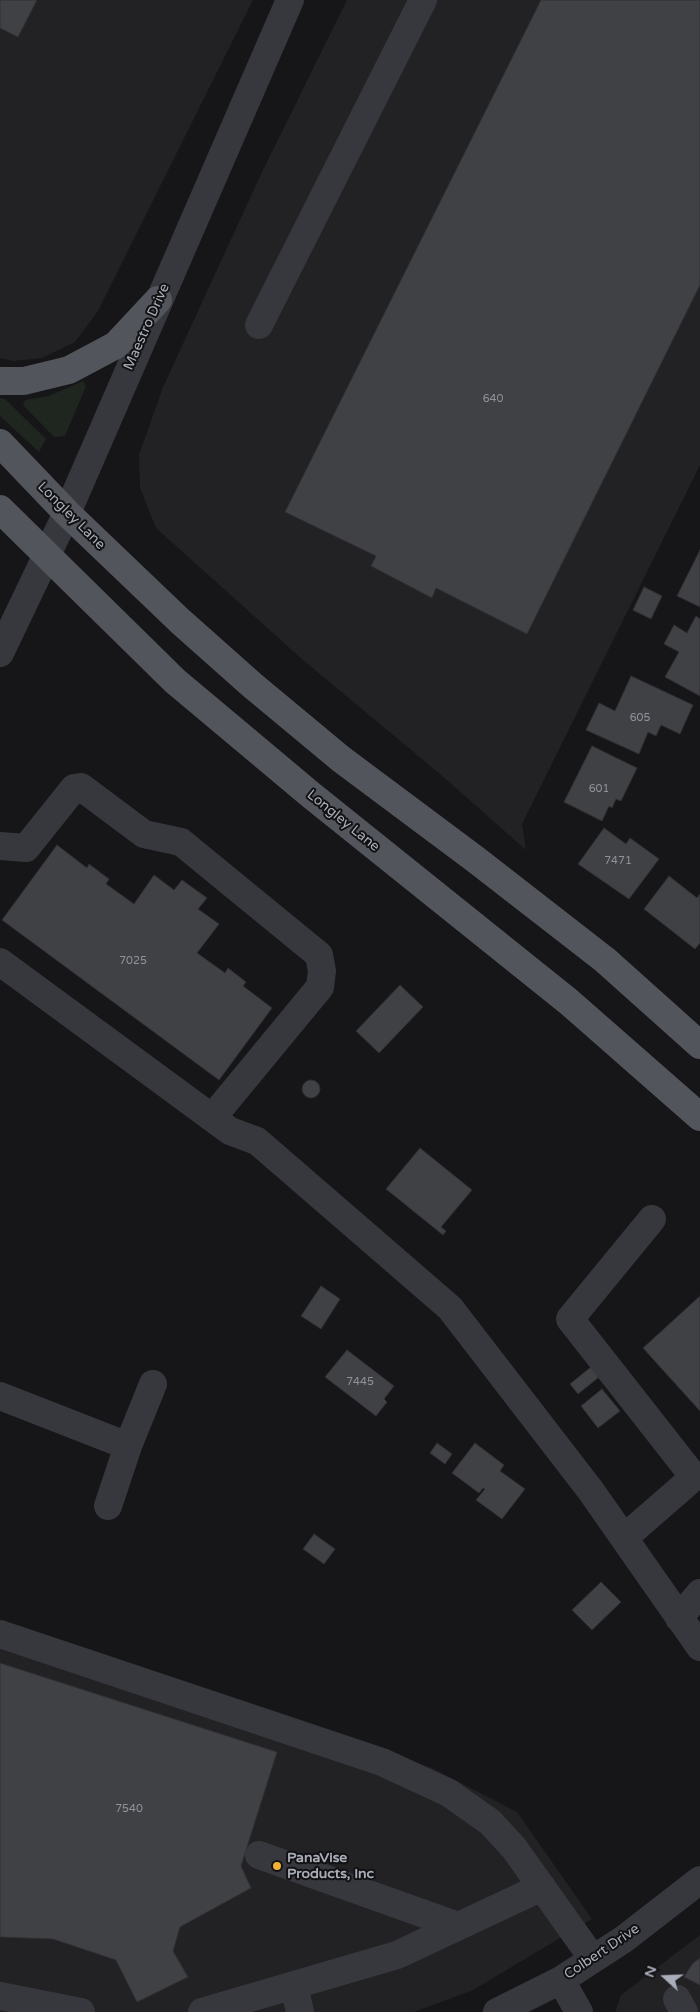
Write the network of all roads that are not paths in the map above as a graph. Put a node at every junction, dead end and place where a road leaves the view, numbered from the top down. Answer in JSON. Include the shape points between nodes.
{"nodes":[{"id":1,"x":290,"y":0,"type":"edge"},
{"id":2,"x":423,"y":0,"type":"edge"},
{"id":3,"x":158,"y":300,"type":"junction"},
{"id":4,"x":259,"y":325,"type":"dead end"},
{"id":5,"x":0,"y":381,"type":"edge"},
{"id":6,"x":0,"y":443,"type":"edge"},
{"id":7,"x":0,"y":509,"type":"edge"},
{"id":8,"x":67,"y":514,"type":"junction"},
{"id":9,"x":47,"y":556,"type":"junction"},
{"id":10,"x":0,"y":653,"type":"edge"},
{"id":11,"x":0,"y":846,"type":"edge"},
{"id":12,"x":0,"y":962,"type":"edge"},
{"id":13,"x":700,"y":1044,"type":"edge"},
{"id":14,"x":700,"y":1116,"type":"edge"},
{"id":15,"x":212,"y":1118,"type":"junction"},
{"id":16,"x":652,"y":1220,"type":"dead end"},
{"id":17,"x":153,"y":1384,"type":"dead end"},
{"id":18,"x":0,"y":1396,"type":"edge"},
{"id":19,"x":128,"y":1446,"type":"junction"},
{"id":20,"x":108,"y":1506,"type":"dead end"},
{"id":21,"x":624,"y":1538,"type":"junction"},
{"id":22,"x":700,"y":1593,"type":"edge"},
{"id":23,"x":679,"y":1618,"type":"junction"},
{"id":24,"x":0,"y":1634,"type":"edge"},
{"id":25,"x":700,"y":1647,"type":"edge"},
{"id":26,"x":259,"y":1855,"type":"dead end"},
{"id":27,"x":700,"y":1880,"type":"edge"},
{"id":28,"x":542,"y":1887,"type":"junction"},
{"id":29,"x":458,"y":1926,"type":"junction"},
{"id":30,"x":593,"y":1959,"type":"junction"},
{"id":31,"x":561,"y":1980,"type":"junction"},
{"id":32,"x":0,"y":1996,"type":"edge"},
{"id":33,"x":297,"y":1999,"type":"edge"},
{"id":34,"x":81,"y":2012,"type":"edge"},
{"id":35,"x":202,"y":2012,"type":"edge"},
{"id":36,"x":498,"y":2012,"type":"edge"},
{"id":37,"x":580,"y":2012,"type":"edge"}],
"edges":[{"from":1,"to":3,"type":"street","name":"Maestro Drive"},
{"from":2,"to":4,"type":"street"},
{"from":3,"to":5,"type":"main road","via":[[116,345],[69,370],[24,381]]},
{"from":3,"to":8,"type":"street","name":"Maestro Drive"},
{"from":6,"to":8,"type":"main road","name":"Longley Lane"},
{"from":7,"to":9,"type":"main road","name":"Longley Lane"},
{"from":8,"to":9,"type":"street","name":"Maestro Drive"},
{"from":8,"to":13,"type":"main road","name":"Longley Lane","via":[[252,685],[341,758],[604,960]]},
{"from":9,"to":10,"type":"street","name":"Maestro Drive"},
{"from":9,"to":14,"type":"main road","name":"Longley Lane","via":[[175,681],[569,1002]]},
{"from":11,"to":15,"type":"street","via":[[26,848],[74,788],[82,787],[144,834],[181,842],[319,955],[320,987]]},
{"from":12,"to":15,"type":"street"},
{"from":15,"to":21,"type":"street","via":[[230,1131],[257,1141],[450,1308],[591,1490]]},
{"from":16,"to":21,"type":"street","via":[[570,1318],[694,1476]]},
{"from":17,"to":19,"type":"street"},
{"from":18,"to":19,"type":"street"},
{"from":19,"to":20,"type":"street"},
{"from":21,"to":23,"type":"street"},
{"from":22,"to":23,"type":"street"},
{"from":23,"to":25,"type":"street"},
{"from":24,"to":28,"type":"street","via":[[382,1762],[440,1789],[490,1822]]},
{"from":26,"to":29,"type":"street"},
{"from":27,"to":30,"type":"street","name":"Colbert Drive"},
{"from":28,"to":29,"type":"street"},
{"from":28,"to":30,"type":"street"},
{"from":29,"to":33,"type":"street"},
{"from":30,"to":31,"type":"street","name":"Colbert Drive"},
{"from":31,"to":36,"type":"street","name":"Colbert Drive"},
{"from":31,"to":37,"type":"street"},
{"from":32,"to":34,"type":"street"},
{"from":33,"to":35,"type":"street"}]}
